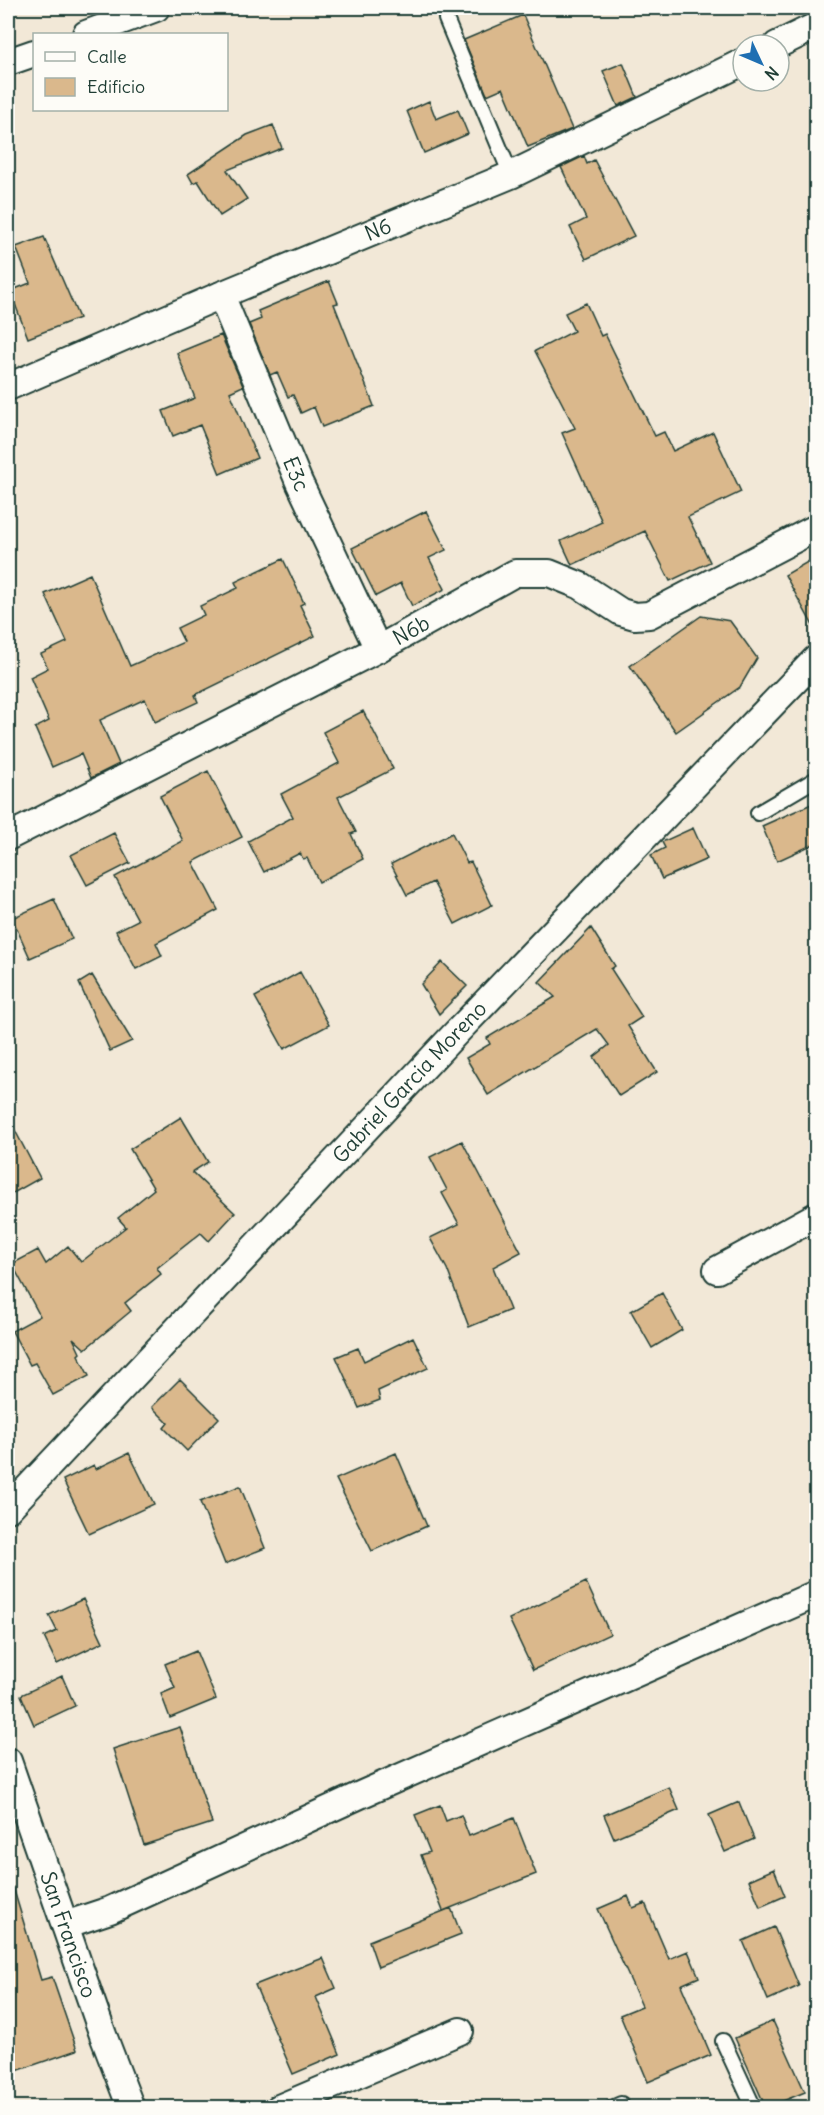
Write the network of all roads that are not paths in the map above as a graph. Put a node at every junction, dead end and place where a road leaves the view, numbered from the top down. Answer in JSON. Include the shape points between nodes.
{"nodes":[{"id":1,"x":156,"y":8,"type":"edge"},
{"id":2,"x":446,"y":19,"type":"dead end"},
{"id":3,"x":816,"y":26,"type":"edge"},
{"id":4,"x":89,"y":33,"type":"edge"},
{"id":5,"x":791,"y":38,"type":"edge"},
{"id":6,"x":33,"y":53,"type":"edge"},
{"id":7,"x":8,"y":62,"type":"edge"},
{"id":8,"x":731,"y":68,"type":"edge"},
{"id":9,"x":511,"y":175,"type":"junction"},
{"id":10,"x":221,"y":295,"type":"junction"},
{"id":11,"x":8,"y":387,"type":"edge"},
{"id":12,"x":816,"y":528,"type":"edge"},
{"id":13,"x":378,"y":649,"type":"junction"},
{"id":14,"x":813,"y":671,"type":"edge"},
{"id":15,"x":816,"y":779,"type":"edge"},
{"id":16,"x":758,"y":813,"type":"dead end"},
{"id":17,"x":8,"y":837,"type":"edge"},
{"id":18,"x":816,"y":1216,"type":"edge"},
{"id":19,"x":717,"y":1270,"type":"dead end"},
{"id":20,"x":8,"y":1509,"type":"edge"},
{"id":21,"x":816,"y":1594,"type":"edge"},
{"id":22,"x":8,"y":1761,"type":"edge"},
{"id":23,"x":65,"y":1924,"type":"junction"},
{"id":24,"x":460,"y":2031,"type":"dead end"},
{"id":25,"x":723,"y":2041,"type":"dead end"},
{"id":26,"x":131,"y":2108,"type":"edge"},
{"id":27,"x":279,"y":2108,"type":"edge"},
{"id":28,"x":754,"y":2108,"type":"edge"}],
"edges":[{"from":1,"to":4,"type":"street"},
{"from":2,"to":9,"type":"lane"},
{"from":3,"to":5,"type":"street"},
{"from":6,"to":7,"type":"street"},
{"from":8,"to":9,"type":"street","name":"N6"},
{"from":9,"to":10,"type":"street","name":"N6"},
{"from":10,"to":11,"type":"street","name":"N6"},
{"from":10,"to":13,"type":"street","name":"E3c","via":[[299,482]]},
{"from":12,"to":13,"type":"street","name":"N6b","via":[[649,615],[621,612],[581,586],[549,573],[515,573]]},
{"from":13,"to":17,"type":"street","name":"N6b"},
{"from":14,"to":20,"type":"street","name":"Gabriel Garcia Moreno","via":[[463,1026]]},
{"from":15,"to":16,"type":"lane"},
{"from":18,"to":19,"type":"street"},
{"from":21,"to":23,"type":"street","via":[[110,1910]]},
{"from":22,"to":23,"type":"street","name":"San Francisco"},
{"from":23,"to":26,"type":"street","name":"San Francisco"},
{"from":24,"to":27,"type":"street"},
{"from":25,"to":28,"type":"lane"}]}
